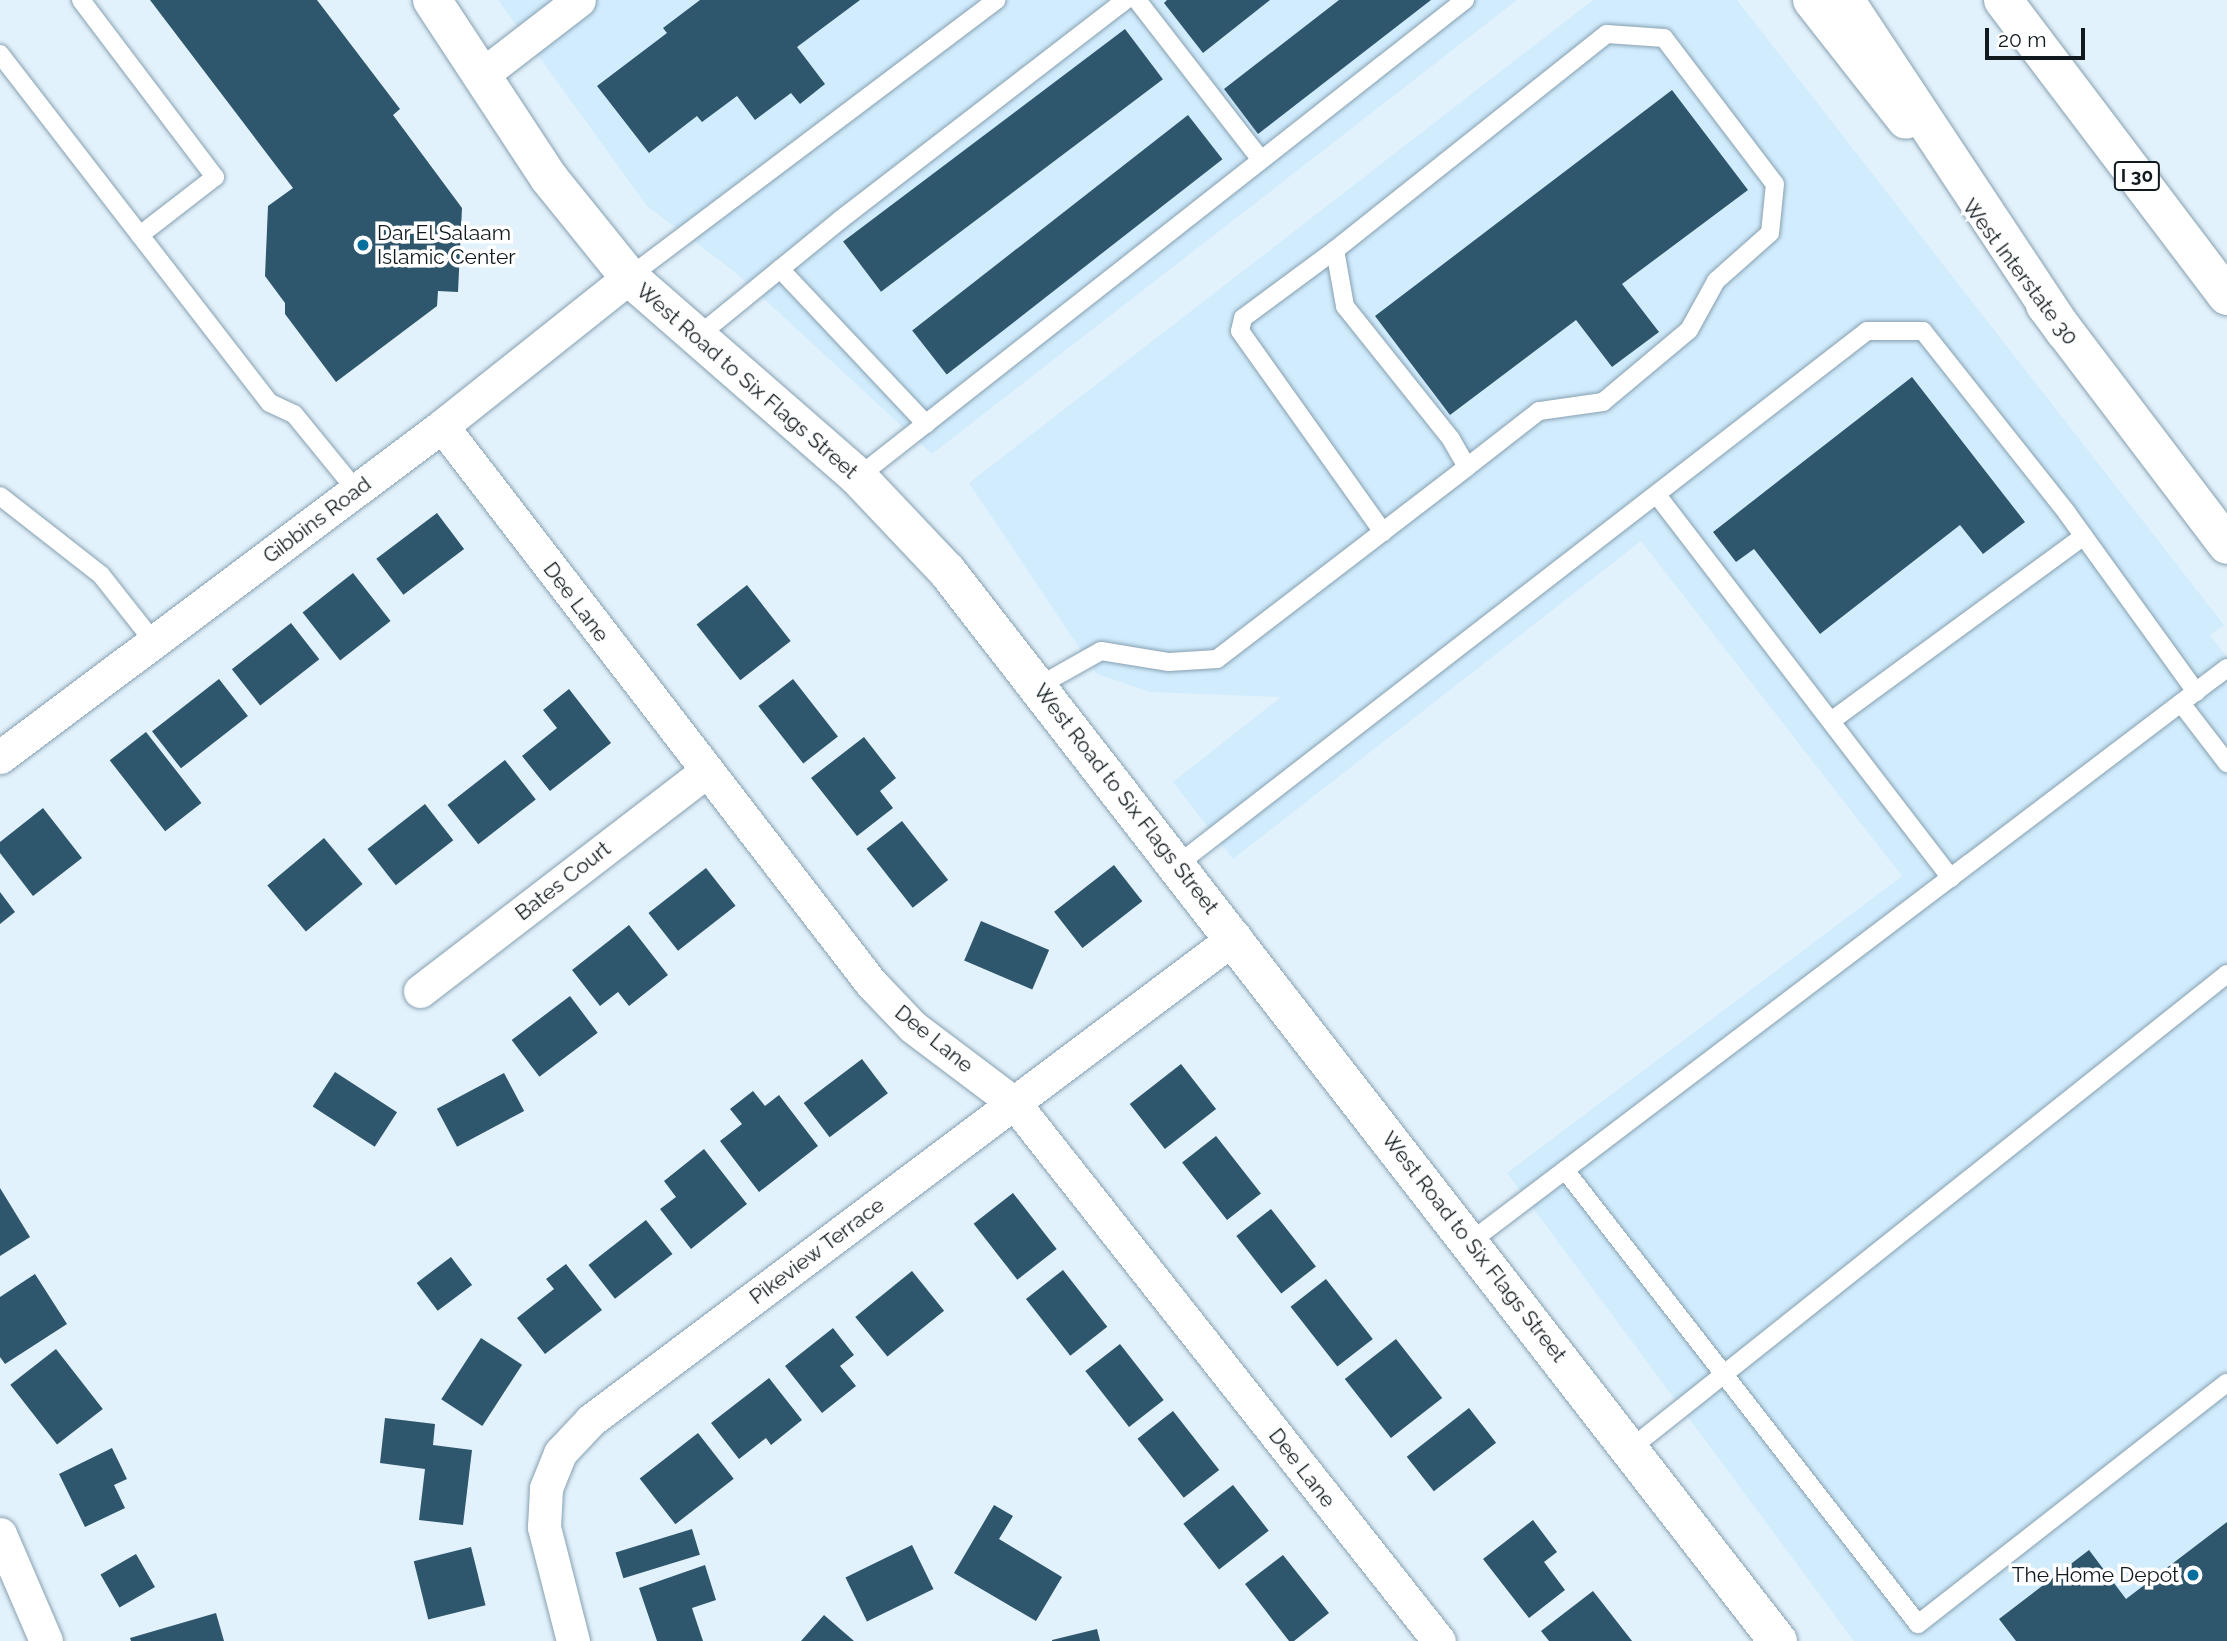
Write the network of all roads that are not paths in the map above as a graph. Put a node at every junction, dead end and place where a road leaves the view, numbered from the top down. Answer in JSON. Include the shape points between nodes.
{"nodes":[{"id":1,"x":81,"y":0,"type":"edge"},
{"id":2,"x":432,"y":0,"type":"edge"},
{"id":3,"x":996,"y":0,"type":"edge"},
{"id":4,"x":1126,"y":0,"type":"edge"},
{"id":5,"x":1137,"y":0,"type":"edge"},
{"id":6,"x":1465,"y":0,"type":"edge"},
{"id":7,"x":1812,"y":0,"type":"edge"},
{"id":8,"x":1845,"y":0,"type":"edge"},
{"id":9,"x":2003,"y":0,"type":"edge"},
{"id":10,"x":563,"y":5,"type":"edge"},
{"id":11,"x":0,"y":54,"type":"edge"},
{"id":12,"x":483,"y":74,"type":"junction"},
{"id":13,"x":1261,"y":160,"type":"junction"},
{"id":14,"x":140,"y":235,"type":"junction"},
{"id":15,"x":1335,"y":250,"type":"junction"},
{"id":16,"x":780,"y":269,"type":"junction"},
{"id":17,"x":629,"y":278,"type":"junction"},
{"id":18,"x":2227,"y":296,"type":"edge"},
{"id":19,"x":2065,"y":332,"type":"junction"},
{"id":20,"x":698,"y":336,"type":"junction"},
{"id":21,"x":926,"y":424,"type":"junction"},
{"id":22,"x":442,"y":426,"type":"junction"},
{"id":23,"x":1467,"y":467,"type":"junction"},
{"id":24,"x":858,"y":477,"type":"junction"},
{"id":25,"x":356,"y":491,"type":"junction"},
{"id":26,"x":1657,"y":495,"type":"junction"},
{"id":27,"x":0,"y":496,"type":"edge"},
{"id":28,"x":1383,"y":532,"type":"junction"},
{"id":29,"x":2084,"y":536,"type":"junction"},
{"id":30,"x":2227,"y":545,"type":"edge"},
{"id":31,"x":154,"y":642,"type":"junction"},
{"id":32,"x":2227,"y":668,"type":"edge"},
{"id":33,"x":1037,"y":687,"type":"junction"},
{"id":34,"x":2196,"y":692,"type":"junction"},
{"id":35,"x":2181,"y":703,"type":"junction"},
{"id":36,"x":1830,"y":721,"type":"junction"},
{"id":37,"x":0,"y":757,"type":"edge"},
{"id":38,"x":2227,"y":763,"type":"edge"},
{"id":39,"x":705,"y":772,"type":"junction"},
{"id":40,"x":1177,"y":865,"type":"junction"},
{"id":41,"x":1951,"y":878,"type":"junction"},
{"id":42,"x":1235,"y":937,"type":"junction"},
{"id":43,"x":2227,"y":974,"type":"edge"},
{"id":44,"x":420,"y":991,"type":"dead end"},
{"id":45,"x":1016,"y":1104,"type":"junction"},
{"id":46,"x":1565,"y":1170,"type":"junction"},
{"id":47,"x":1470,"y":1242,"type":"junction"},
{"id":48,"x":1723,"y":1376,"type":"junction"},
{"id":49,"x":2227,"y":1383,"type":"edge"},
{"id":50,"x":1630,"y":1450,"type":"junction"},
{"id":51,"x":0,"y":1534,"type":"edge"},
{"id":52,"x":1773,"y":1639,"type":"edge"},
{"id":53,"x":46,"y":1641,"type":"edge"},
{"id":54,"x":573,"y":1641,"type":"edge"},
{"id":55,"x":1439,"y":1641,"type":"edge"}],
"edges":[{"from":1,"to":14,"type":"lane","via":[[215,177]]},
{"from":2,"to":12,"type":"main road","name":"West Road to Six Flags Street"},
{"from":3,"to":17,"type":"lane"},
{"from":4,"to":16,"type":"lane"},
{"from":5,"to":13,"type":"lane"},
{"from":6,"to":13,"type":"lane"},
{"from":7,"to":19,"type":"main road","name":"West Interstate 30"},
{"from":8,"to":19,"type":"main road"},
{"from":9,"to":18,"type":"main road","number":"I 30"},
{"from":10,"to":12,"type":"street"},
{"from":11,"to":14,"type":"lane"},
{"from":12,"to":17,"type":"main road","name":"West Road to Six Flags Street","via":[[549,178]]},
{"from":13,"to":21,"type":"lane"},
{"from":14,"to":25,"type":"lane","via":[[270,403],[294,414]]},
{"from":15,"to":23,"type":"lane","via":[[1345,306],[1451,439]]},
{"from":15,"to":23,"type":"lane","via":[[1607,34],[1664,38],[1775,184],[1770,233],[1716,281],[1689,330],[1603,402],[1539,411]]},
{"from":15,"to":28,"type":"lane","via":[[1243,318],[1240,331]]},
{"from":16,"to":20,"type":"lane"},
{"from":16,"to":21,"type":"lane"},
{"from":17,"to":20,"type":"main road","name":"West Road to Six Flags Street"},
{"from":17,"to":22,"type":"street","name":"Gibbins Road"},
{"from":19,"to":30,"type":"main road","name":"West Interstate 30"},
{"from":20,"to":24,"type":"main road","name":"West Road to Six Flags Street"},
{"from":21,"to":24,"type":"lane"},
{"from":22,"to":25,"type":"street","name":"Gibbins Road"},
{"from":22,"to":39,"type":"street","name":"Dee Lane"},
{"from":23,"to":28,"type":"lane"},
{"from":24,"to":33,"type":"main road","name":"West Road to Six Flags Street","via":[[947,571]]},
{"from":25,"to":31,"type":"street","name":"Gibbins Road"},
{"from":26,"to":29,"type":"lane","via":[[1867,331],[1923,331]]},
{"from":26,"to":36,"type":"lane"},
{"from":26,"to":40,"type":"lane"},
{"from":27,"to":31,"type":"lane","via":[[101,575]]},
{"from":28,"to":33,"type":"lane","via":[[1217,659],[1169,662],[1101,651]]},
{"from":29,"to":34,"type":"lane"},
{"from":29,"to":36,"type":"lane"},
{"from":31,"to":37,"type":"street","name":"Gibbins Road"},
{"from":32,"to":34,"type":"lane"},
{"from":33,"to":40,"type":"main road","name":"West Road to Six Flags Street"},
{"from":34,"to":35,"type":"lane"},
{"from":35,"to":38,"type":"lane"},
{"from":35,"to":41,"type":"lane"},
{"from":36,"to":41,"type":"lane"},
{"from":39,"to":44,"type":"street","name":"Bates Court"},
{"from":39,"to":45,"type":"street","name":"Dee Lane","via":[[871,983],[914,1027]]},
{"from":40,"to":42,"type":"main road","name":"West Road to Six Flags Street"},
{"from":41,"to":46,"type":"lane"},
{"from":42,"to":45,"type":"street","name":"Pikeview Terrace"},
{"from":42,"to":47,"type":"main road","name":"West Road to Six Flags Street"},
{"from":43,"to":48,"type":"lane"},
{"from":45,"to":54,"type":"street","name":"Pikeview Terrace","via":[[591,1420],[560,1453],[546,1488],[544,1527]]},
{"from":45,"to":55,"type":"street","name":"Dee Lane"},
{"from":46,"to":47,"type":"lane"},
{"from":46,"to":48,"type":"lane"},
{"from":47,"to":50,"type":"main road","name":"West Road to Six Flags Street"},
{"from":48,"to":49,"type":"lane","via":[[1919,1624]]},
{"from":48,"to":50,"type":"lane"},
{"from":50,"to":52,"type":"main road","name":"West Road to Six Flags Street"},
{"from":51,"to":53,"type":"street"}]}
